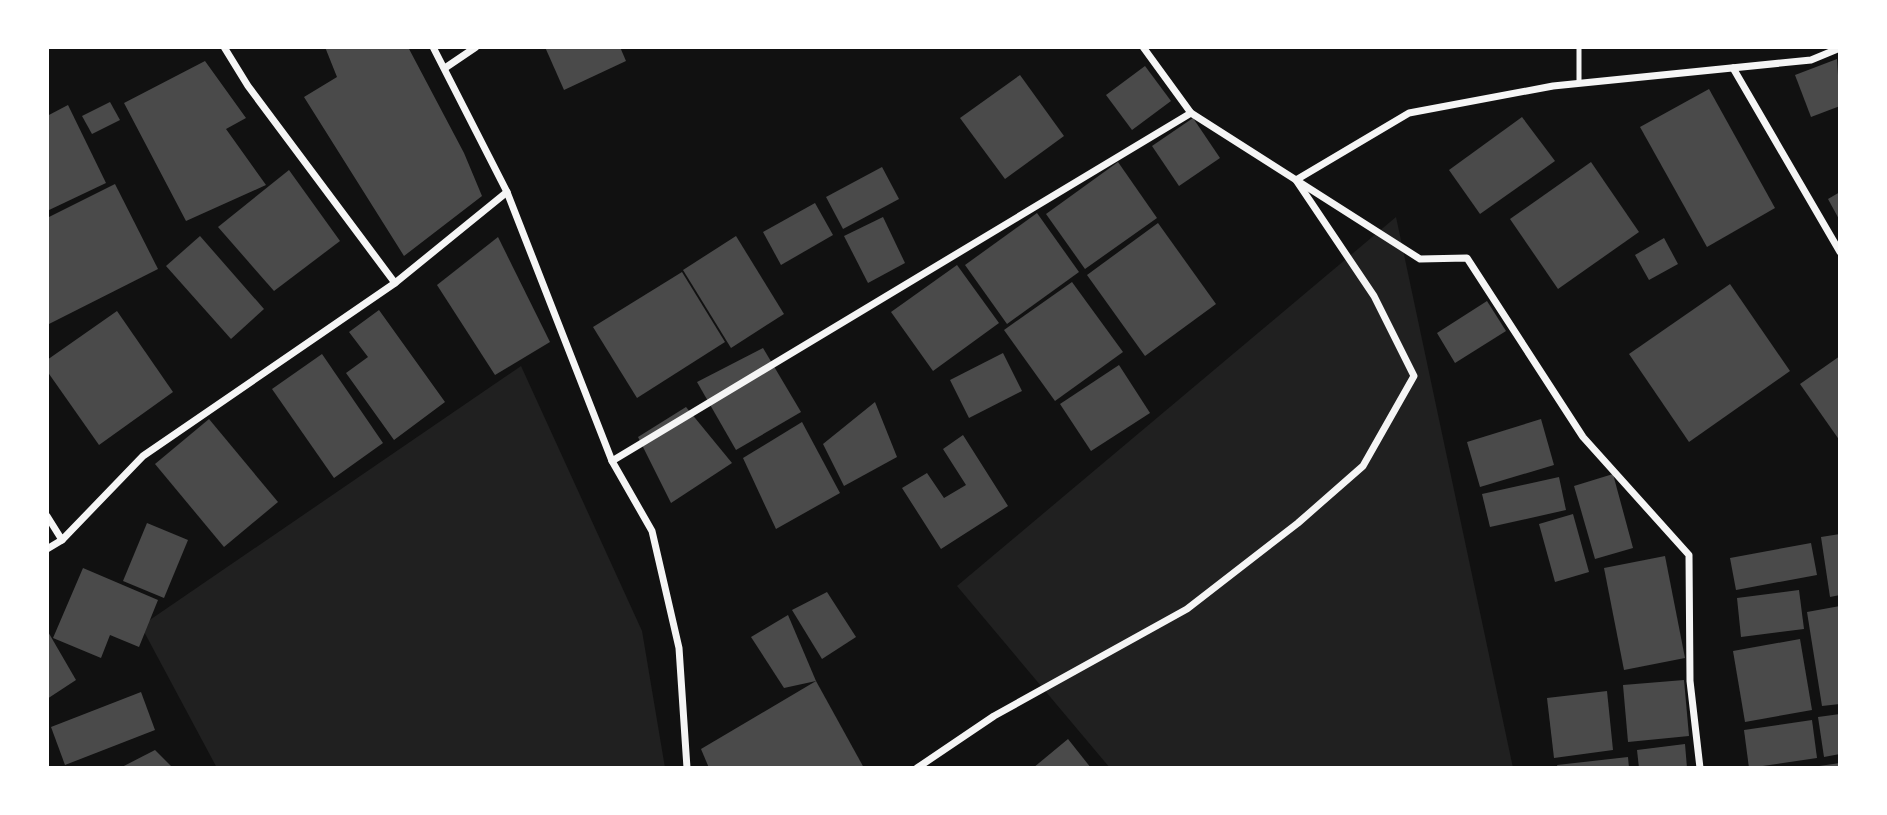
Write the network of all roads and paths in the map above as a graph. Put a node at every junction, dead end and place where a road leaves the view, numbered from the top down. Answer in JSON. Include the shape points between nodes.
{"nodes":[{"id":1,"x":224,"y":47,"type":"edge"},
{"id":2,"x":433,"y":47,"type":"edge"},
{"id":3,"x":476,"y":47,"type":"edge"},
{"id":4,"x":1143,"y":47,"type":"edge"},
{"id":5,"x":1579,"y":47,"type":"edge"},
{"id":6,"x":1840,"y":48,"type":"edge"},
{"id":7,"x":445,"y":68,"type":"junction"},
{"id":8,"x":1733,"y":68,"type":"junction"},
{"id":9,"x":1579,"y":83,"type":"junction"},
{"id":10,"x":1191,"y":113,"type":"junction"},
{"id":11,"x":1296,"y":180,"type":"junction"},
{"id":12,"x":507,"y":192,"type":"junction"},
{"id":13,"x":1840,"y":252,"type":"edge"},
{"id":14,"x":395,"y":283,"type":"junction"},
{"id":15,"x":612,"y":461,"type":"junction"},
{"id":16,"x":47,"y":516,"type":"edge"},
{"id":17,"x":62,"y":540,"type":"junction"},
{"id":18,"x":47,"y":549,"type":"edge"},
{"id":19,"x":932,"y":764,"type":"edge"},
{"id":20,"x":687,"y":768,"type":"edge"},
{"id":21,"x":917,"y":768,"type":"edge"},
{"id":22,"x":1700,"y":768,"type":"edge"}],
"edges":[{"from":1,"to":14,"type":"street"},
{"from":2,"to":7,"type":"street"},
{"from":3,"to":7,"type":"street"},
{"from":4,"to":10,"type":"street"},
{"from":5,"to":9,"type":"lane"},
{"from":6,"to":8,"type":"street","via":[[1811,60]]},
{"from":7,"to":12,"type":"street"},
{"from":8,"to":9,"type":"street"},
{"from":8,"to":13,"type":"street"},
{"from":9,"to":11,"type":"street","via":[[1409,113]]},
{"from":10,"to":11,"type":"street"},
{"from":10,"to":15,"type":"street"},
{"from":11,"to":19,"type":"street","via":[[1374,296],[1414,376],[1363,466],[1298,523],[1187,608],[994,716]]},
{"from":11,"to":22,"type":"street","via":[[1420,259],[1467,258],[1583,437],[1689,555],[1690,681]]},
{"from":12,"to":14,"type":"street"},
{"from":12,"to":15,"type":"street"},
{"from":14,"to":17,"type":"street","via":[[143,456]]},
{"from":15,"to":20,"type":"street","via":[[652,531],[678,648]]},
{"from":16,"to":17,"type":"street"},
{"from":17,"to":18,"type":"street"},
{"from":19,"to":21,"type":"street"}]}
